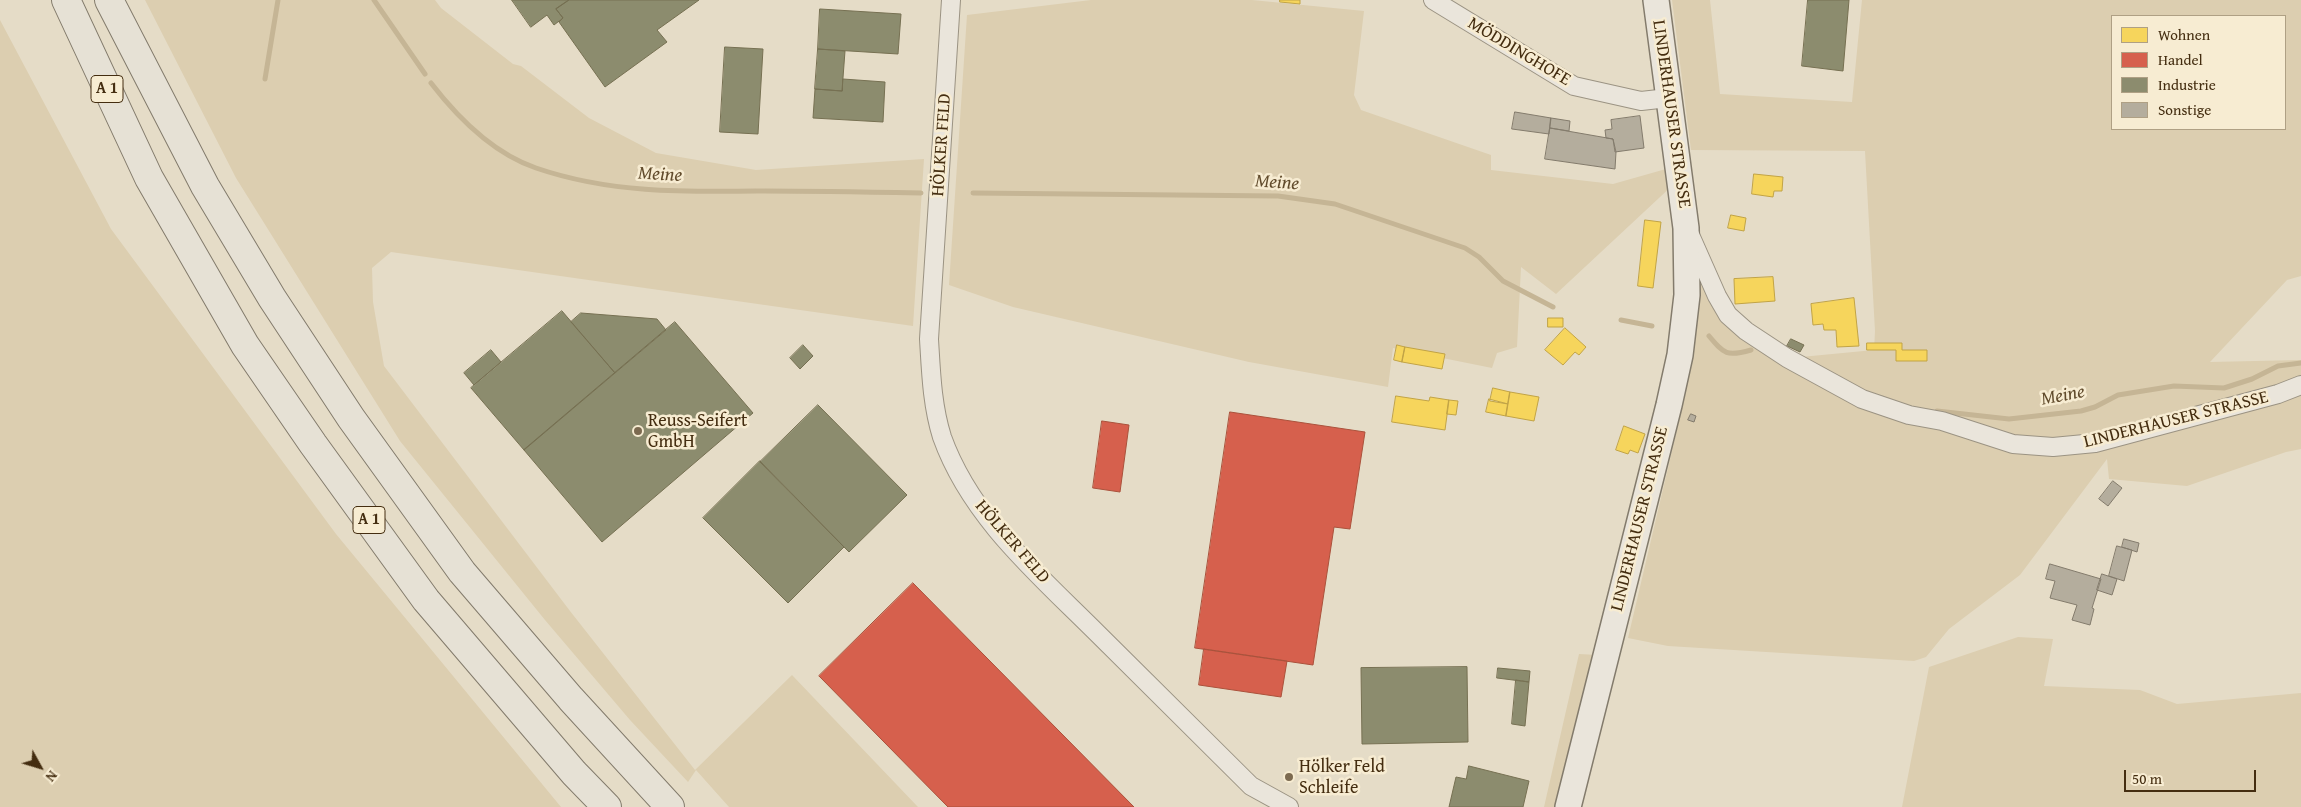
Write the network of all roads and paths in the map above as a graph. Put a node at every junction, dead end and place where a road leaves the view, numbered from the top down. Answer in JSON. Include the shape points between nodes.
{"nodes":[{"id":1,"x":66,"y":0,"type":"edge"},
{"id":2,"x":109,"y":0,"type":"edge"},
{"id":3,"x":951,"y":0,"type":"edge"},
{"id":4,"x":1433,"y":0,"type":"edge"},
{"id":5,"x":1656,"y":0,"type":"edge"},
{"id":6,"x":1668,"y":98,"type":"junction"},
{"id":7,"x":1686,"y":228,"type":"junction"},
{"id":8,"x":2301,"y":386,"type":"edge"},
{"id":9,"x":607,"y":807,"type":"edge"},
{"id":10,"x":670,"y":807,"type":"edge"},
{"id":11,"x":1289,"y":807,"type":"edge"},
{"id":12,"x":1568,"y":807,"type":"edge"}],
"edges":[{"from":1,"to":9,"type":"highway","number":"A 1","via":[[149,178],[245,345],[421,592],[574,773]]},
{"from":2,"to":10,"type":"highway","number":"A 1","via":[[205,186],[272,298],[351,418],[462,572],[571,699]]},
{"from":3,"to":11,"type":"street","name":"HÖLKER FELD","via":[[929,339],[932,388],[942,436],[960,477],[983,513],[1023,559],[1251,786]]},
{"from":4,"to":6,"type":"street","name":"MÖDDINGHOFE","via":[[1574,86],[1641,101]]},
{"from":5,"to":6,"type":"main road","name":"LINDERHAUSER STRASSE"},
{"from":6,"to":7,"type":"main road","name":"LINDERHAUSER STRASSE"},
{"from":7,"to":8,"type":"street","name":"LINDERHAUSER STRASSE","via":[[1716,296],[1728,315],[1746,331],[1787,358],[1862,399],[2013,444],[2053,447],[2096,443]]},
{"from":7,"to":12,"type":"main road","name":"LINDERHAUSER STRASSE","via":[[1687,295],[1680,355]]}]}
